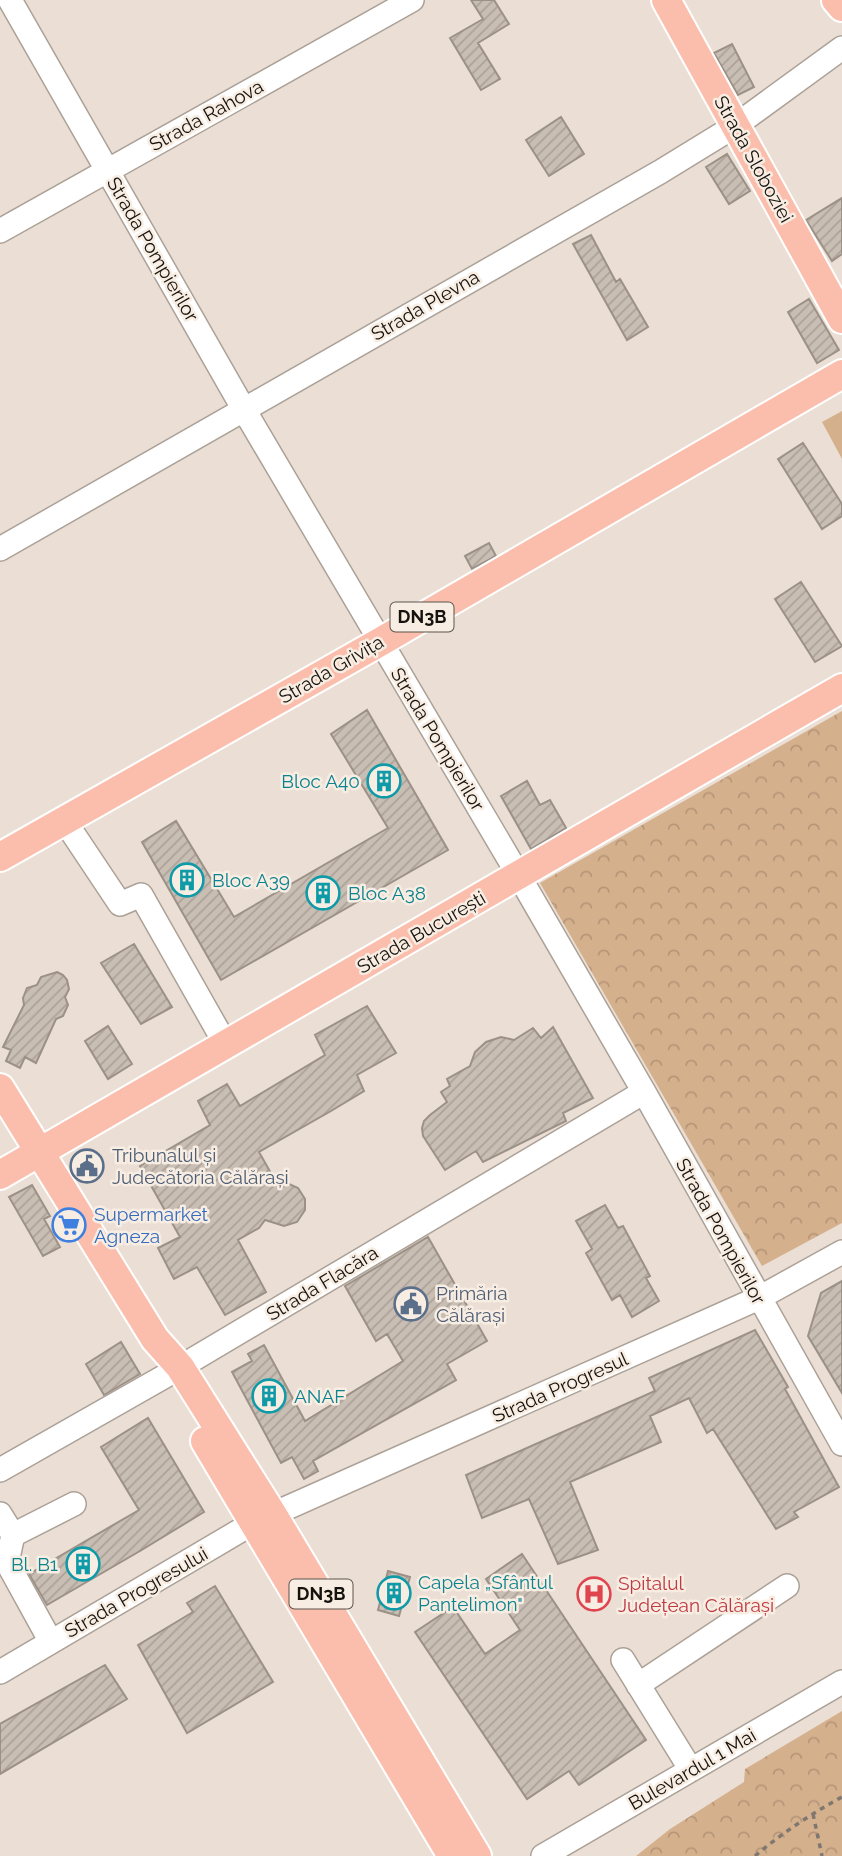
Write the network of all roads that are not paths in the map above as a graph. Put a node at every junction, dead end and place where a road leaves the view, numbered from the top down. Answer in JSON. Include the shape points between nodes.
{"nodes":[{"id":1,"x":10,"y":0,"type":"edge"},
{"id":2,"x":412,"y":0,"type":"edge"},
{"id":3,"x":666,"y":0,"type":"edge"},
{"id":4,"x":836,"y":0,"type":"edge"},
{"id":5,"x":842,"y":8,"type":"edge"},
{"id":6,"x":842,"y":48,"type":"edge"},
{"id":7,"x":736,"y":127,"type":"junction"},
{"id":8,"x":108,"y":170,"type":"junction"},
{"id":9,"x":0,"y":231,"type":"edge"},
{"id":10,"x":842,"y":319,"type":"edge"},
{"id":11,"x":842,"y":374,"type":"edge"},
{"id":12,"x":243,"y":408,"type":"junction"},
{"id":13,"x":0,"y":549,"type":"edge"},
{"id":14,"x":380,"y":642,"type":"junction"},
{"id":15,"x":842,"y":688,"type":"edge"},
{"id":16,"x":64,"y":820,"type":"junction"},
{"id":17,"x":0,"y":857,"type":"edge"},
{"id":18,"x":519,"y":876,"type":"junction"},
{"id":19,"x":226,"y":1045,"type":"junction"},
{"id":20,"x":0,"y":1088,"type":"edge"},
{"id":21,"x":644,"y":1092,"type":"junction"},
{"id":22,"x":41,"y":1153,"type":"junction"},
{"id":23,"x":0,"y":1175,"type":"edge"},
{"id":24,"x":842,"y":1252,"type":"edge"},
{"id":25,"x":759,"y":1298,"type":"junction"},
{"id":26,"x":174,"y":1371,"type":"junction"},
{"id":27,"x":842,"y":1444,"type":"edge"},
{"id":28,"x":0,"y":1471,"type":"edge"},
{"id":29,"x":74,"y":1504,"type":"dead end"},
{"id":30,"x":0,"y":1514,"type":"edge"},
{"id":31,"x":263,"y":1519,"type":"junction"},
{"id":32,"x":13,"y":1535,"type":"junction"},
{"id":33,"x":4,"y":1564,"type":"edge"},
{"id":34,"x":788,"y":1587,"type":"dead end"},
{"id":35,"x":51,"y":1642,"type":"junction"},
{"id":36,"x":623,"y":1660,"type":"dead end"},
{"id":37,"x":0,"y":1672,"type":"edge"},
{"id":38,"x":842,"y":1682,"type":"edge"},
{"id":39,"x":638,"y":1685,"type":"junction"},
{"id":40,"x":691,"y":1770,"type":"junction"},
{"id":41,"x":452,"y":1856,"type":"edge"},
{"id":42,"x":477,"y":1856,"type":"edge"},
{"id":43,"x":543,"y":1856,"type":"edge"}],
"edges":[{"from":1,"to":8,"type":"street","name":"Strada Pompierilor"},
{"from":2,"to":8,"type":"street","name":"Strada Rahova"},
{"from":3,"to":7,"type":"main road","name":"Strada Sloboziei"},
{"from":4,"to":5,"type":"main road"},
{"from":6,"to":7,"type":"street","name":"Strada Plevna"},
{"from":7,"to":10,"type":"main road","name":"Strada Sloboziei"},
{"from":7,"to":12,"type":"street","name":"Strada Plevna"},
{"from":8,"to":9,"type":"street","name":"Strada Rahova"},
{"from":8,"to":12,"type":"street","name":"Strada Pompierilor"},
{"from":11,"to":14,"type":"main road","name":"Strada Grivița","number":"DN3B"},
{"from":12,"to":13,"type":"street","name":"Strada Plevna"},
{"from":12,"to":14,"type":"street","name":"Strada Pompierilor"},
{"from":14,"to":16,"type":"main road","name":"Strada Grivița","number":"DN3B"},
{"from":14,"to":18,"type":"street","name":"Strada Pompierilor"},
{"from":15,"to":18,"type":"main road","name":"Strada București"},
{"from":16,"to":17,"type":"main road","name":"Strada Grivița","number":"DN3B"},
{"from":16,"to":19,"type":"street","via":[[120,904],[141,895]]},
{"from":18,"to":19,"type":"main road","name":"Strada București"},
{"from":18,"to":21,"type":"street","name":"Strada Pompierilor"},
{"from":19,"to":22,"type":"main road","name":"Strada București"},
{"from":20,"to":22,"type":"main road","number":"DN3B"},
{"from":21,"to":25,"type":"street","name":"Strada Pompierilor"},
{"from":21,"to":26,"type":"street","name":"Strada Flacăra"},
{"from":22,"to":23,"type":"main road","name":"Strada București"},
{"from":22,"to":26,"type":"main road","number":"DN3B"},
{"from":24,"to":25,"type":"street","name":"Strada Progresul"},
{"from":25,"to":27,"type":"street","name":"Strada Pompierilor"},
{"from":25,"to":31,"type":"street","name":"Strada Progresul"},
{"from":26,"to":28,"type":"street","name":"Strada Flacăra"},
{"from":26,"to":31,"type":"main road","number":"DN3B"},
{"from":29,"to":32,"type":"street"},
{"from":30,"to":32,"type":"street"},
{"from":31,"to":35,"type":"street","name":"Strada Progresului"},
{"from":31,"to":41,"type":"main road","number":"DN3B"},
{"from":31,"to":42,"type":"main road","number":"DN3B"},
{"from":32,"to":33,"type":"street"},
{"from":33,"to":35,"type":"street"},
{"from":34,"to":39,"type":"street"},
{"from":35,"to":37,"type":"street","name":"Strada Progresului"},
{"from":36,"to":39,"type":"street"},
{"from":38,"to":40,"type":"street","name":"Bulevardul 1 Mai"},
{"from":39,"to":40,"type":"street"},
{"from":40,"to":43,"type":"street","name":"Bulevardul 1 Mai"}]}
